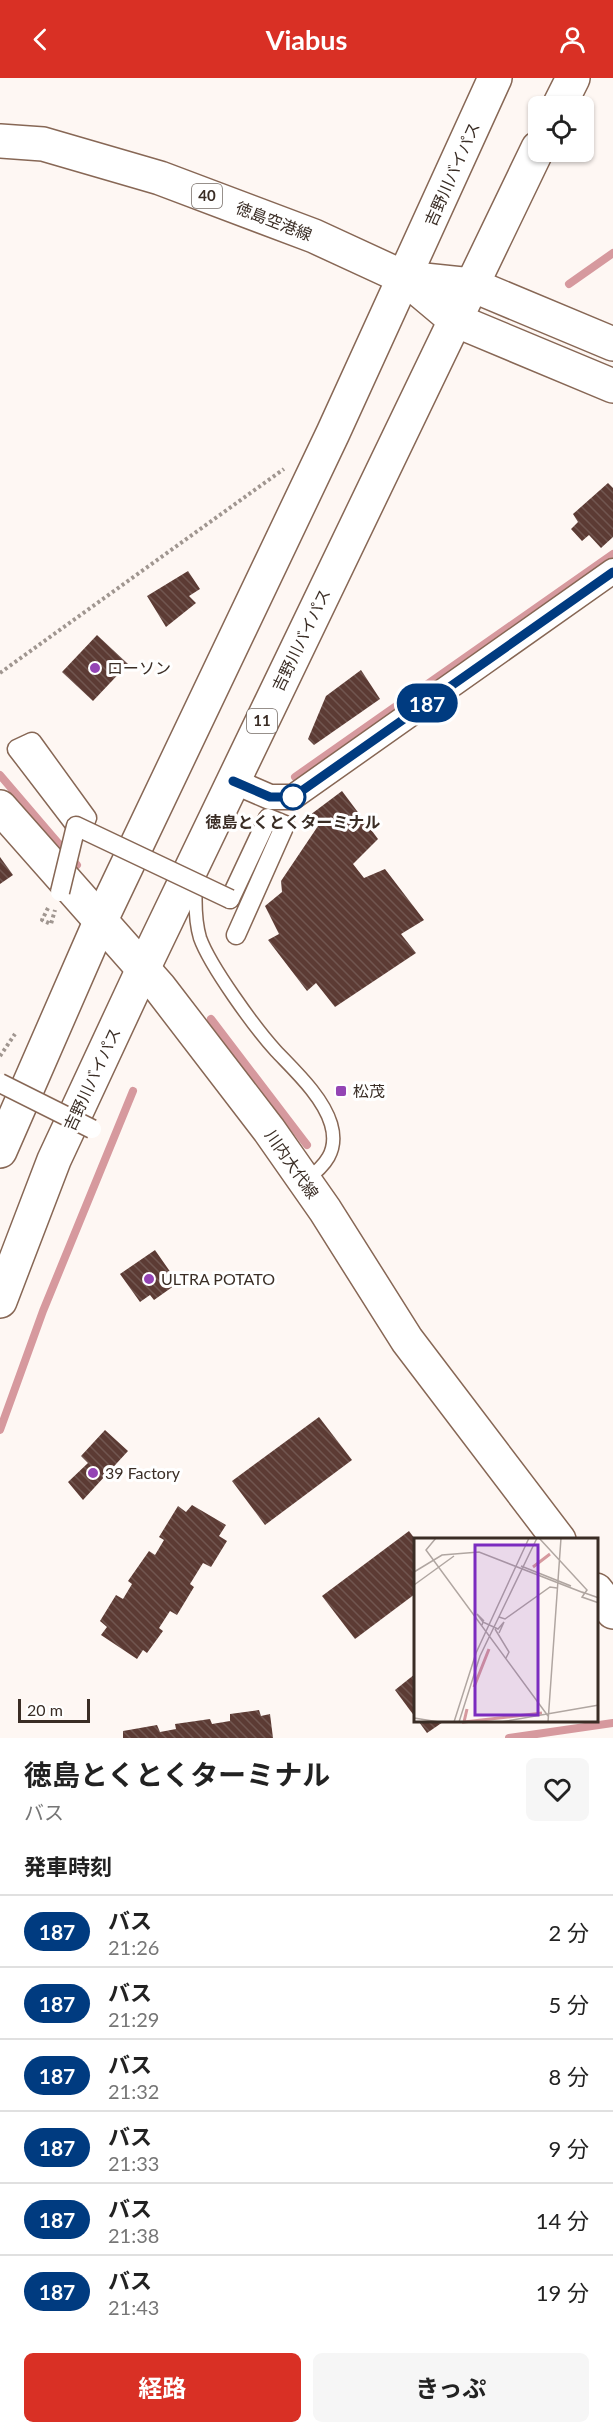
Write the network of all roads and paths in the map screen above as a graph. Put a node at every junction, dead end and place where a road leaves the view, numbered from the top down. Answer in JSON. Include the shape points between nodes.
{"nodes":[{"id":1,"x":495,"y":78,"type":"edge"},
{"id":2,"x":573,"y":78,"type":"edge"},
{"id":3,"x":564,"y":96,"type":"edge"},
{"id":4,"x":0,"y":141,"type":"edge"},
{"id":5,"x":531,"y":162,"type":"edge"},
{"id":6,"x":405,"y":278,"type":"junction"},
{"id":7,"x":472,"y":285,"type":"junction"},
{"id":8,"x":455,"y":320,"type":"junction"},
{"id":9,"x":613,"y":344,"type":"edge"},
{"id":10,"x":613,"y":386,"type":"edge"},
{"id":11,"x":286,"y":467,"type":"dead end"},
{"id":12,"x":613,"y":572,"type":"edge"},
{"id":13,"x":0,"y":673,"type":"edge"},
{"id":14,"x":233,"y":781,"type":"junction"},
{"id":15,"x":0,"y":807,"type":"edge"},
{"id":16,"x":197,"y":855,"type":"junction"},
{"id":17,"x":60,"y":892,"type":"dead end"},
{"id":18,"x":100,"y":922,"type":"junction"},
{"id":19,"x":236,"y":935,"type":"dead end"},
{"id":20,"x":142,"y":969,"type":"junction"},
{"id":21,"x":15,"y":1034,"type":"dead end"},
{"id":22,"x":0,"y":1056,"type":"edge"},
{"id":23,"x":0,"y":1083,"type":"edge"},
{"id":24,"x":92,"y":1129,"type":"dead end"},
{"id":25,"x":0,"y":1151,"type":"edge"},
{"id":26,"x":304,"y":1181,"type":"junction"},
{"id":27,"x":0,"y":1301,"type":"edge"},
{"id":28,"x":557,"y":1538,"type":"edge"},
{"id":29,"x":598,"y":1591,"type":"edge"},
{"id":30,"x":613,"y":1612,"type":"edge"}],
"edges":[{"from":1,"to":6,"type":"main road","name":"吉野川バイパス"},
{"from":2,"to":3,"type":"main road"},
{"from":4,"to":6,"type":"main road","name":"徳島空港線","number":"40","via":[[43,144],[160,178],[314,236]]},
{"from":5,"to":7,"type":"main road","name":"吉野川バイパス","number":"11"},
{"from":6,"to":7,"type":"main road","name":"徳島空港線","number":"40"},
{"from":6,"to":8,"type":"main road","name":"徳島空港線","number":"40"},
{"from":6,"to":18,"type":"main road","name":"吉野川バイパス"},
{"from":7,"to":8,"type":"main road","name":"吉野川バイパス","number":"11"},
{"from":7,"to":9,"type":"main road","name":"徳島空港線","number":"40"},
{"from":8,"to":10,"type":"main road","name":"徳島空港線","number":"40"},
{"from":8,"to":14,"type":"main road","name":"吉野川バイパス","number":"11"},
{"from":11,"to":13,"type":"path"},
{"from":12,"to":14,"type":"street","via":[[293,797],[270,797]]},
{"from":14,"to":16,"type":"main road","name":"吉野川バイパス","number":"11"},
{"from":15,"to":18,"type":"main road","name":"川内大代線"},
{"from":16,"to":20,"type":"main road","name":"吉野川バイパス","number":"11"},
{"from":16,"to":26,"type":"lane","via":[[195,899],[200,936],[212,962],[269,1043],[320,1103],[331,1124],[331,1155],[325,1166]]},
{"from":17,"to":19,"type":"street","bridge":true,"via":[[82,822],[230,899],[268,818],[285,825]]},
{"from":18,"to":20,"type":"main road","name":"川内大代線"},
{"from":18,"to":25,"type":"main road","name":"吉野川バイパス"},
{"from":20,"to":26,"type":"main road","name":"川内大代線","via":[[262,1121]]},
{"from":20,"to":27,"type":"main road","name":"吉野川バイパス","number":"11","via":[[54,1160]]},
{"from":21,"to":22,"type":"path"},
{"from":23,"to":24,"type":"street","bridge":true},
{"from":26,"to":28,"type":"main road","name":"川内大代線","via":[[407,1340]]},
{"from":29,"to":30,"type":"main road"}]}
